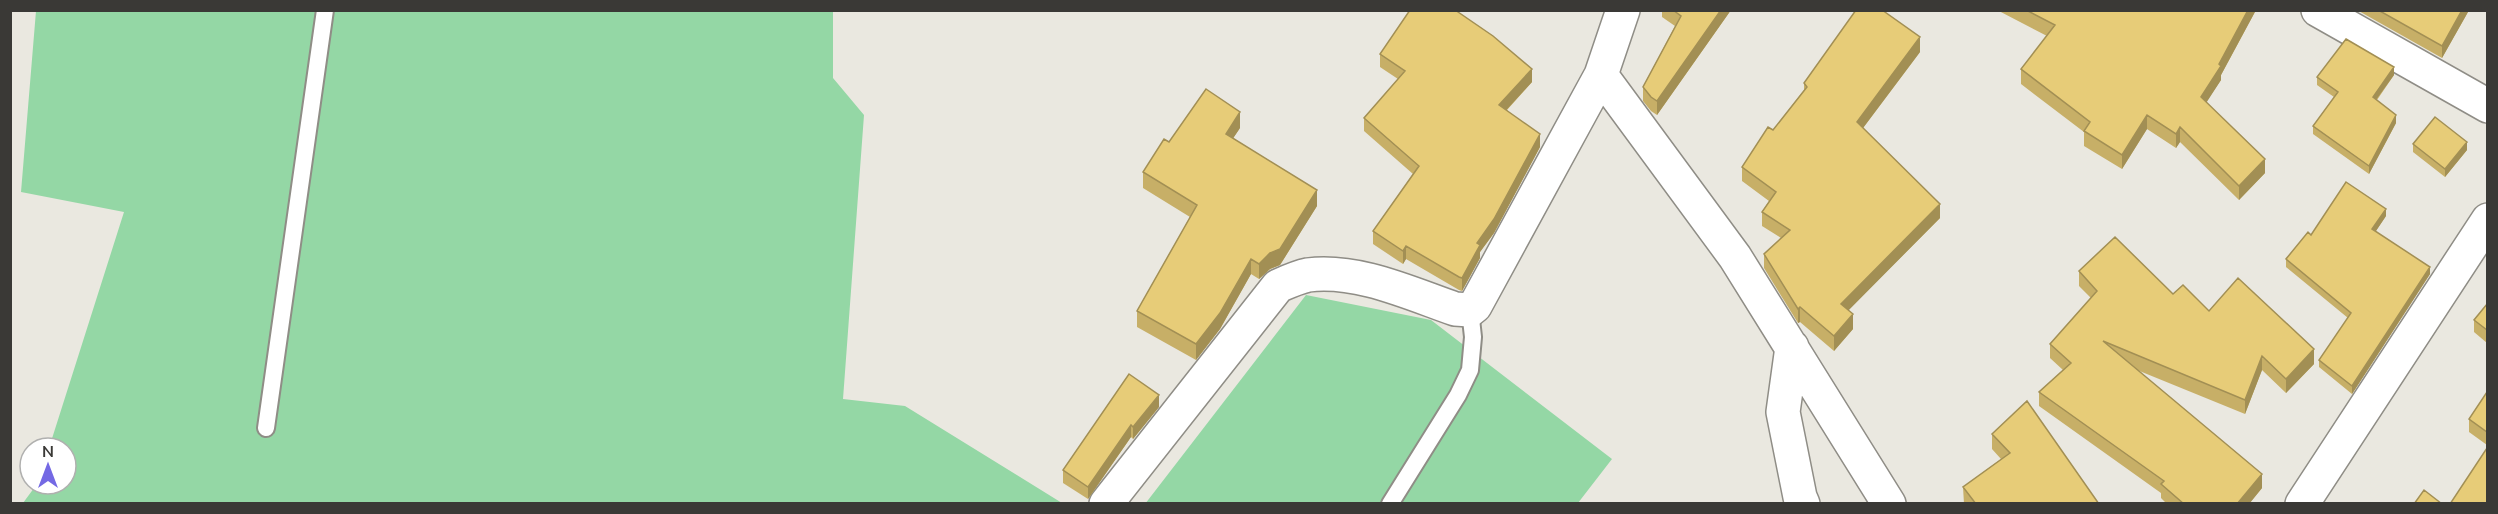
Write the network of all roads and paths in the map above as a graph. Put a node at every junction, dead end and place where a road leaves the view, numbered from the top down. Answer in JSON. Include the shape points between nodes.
{"nodes":[{"id":1,"x":325,"y":10,"type":"edge"},
{"id":2,"x":1623,"y":10,"type":"edge"},
{"id":3,"x":2318,"y":10,"type":"edge"},
{"id":4,"x":1601,"y":75,"type":"junction"},
{"id":5,"x":2487,"y":106,"type":"edge"},
{"id":6,"x":2487,"y":220,"type":"edge"},
{"id":7,"x":1470,"y":310,"type":"junction"},
{"id":8,"x":1792,"y":347,"type":"junction"},
{"id":9,"x":266,"y":428,"type":"dead end"},
{"id":10,"x":1106,"y":504,"type":"edge"},
{"id":11,"x":1390,"y":504,"type":"edge"},
{"id":12,"x":1803,"y":504,"type":"edge"},
{"id":13,"x":1889,"y":504,"type":"edge"},
{"id":14,"x":2302,"y":504,"type":"edge"}],
"edges":[{"from":1,"to":9,"type":"lane"},
{"from":2,"to":4,"type":"street"},
{"from":3,"to":5,"type":"street"},
{"from":4,"to":7,"type":"street","via":[[1500,263]]},
{"from":4,"to":8,"type":"street","via":[[1735,257]]},
{"from":6,"to":14,"type":"street"},
{"from":7,"to":10,"type":"street","via":[[1455,309],[1358,276],[1306,275],[1278,286]]},
{"from":7,"to":11,"type":"lane","via":[[1470,370]]},
{"from":8,"to":12,"type":"street","via":[[1783,412]]},
{"from":8,"to":13,"type":"street"}]}
